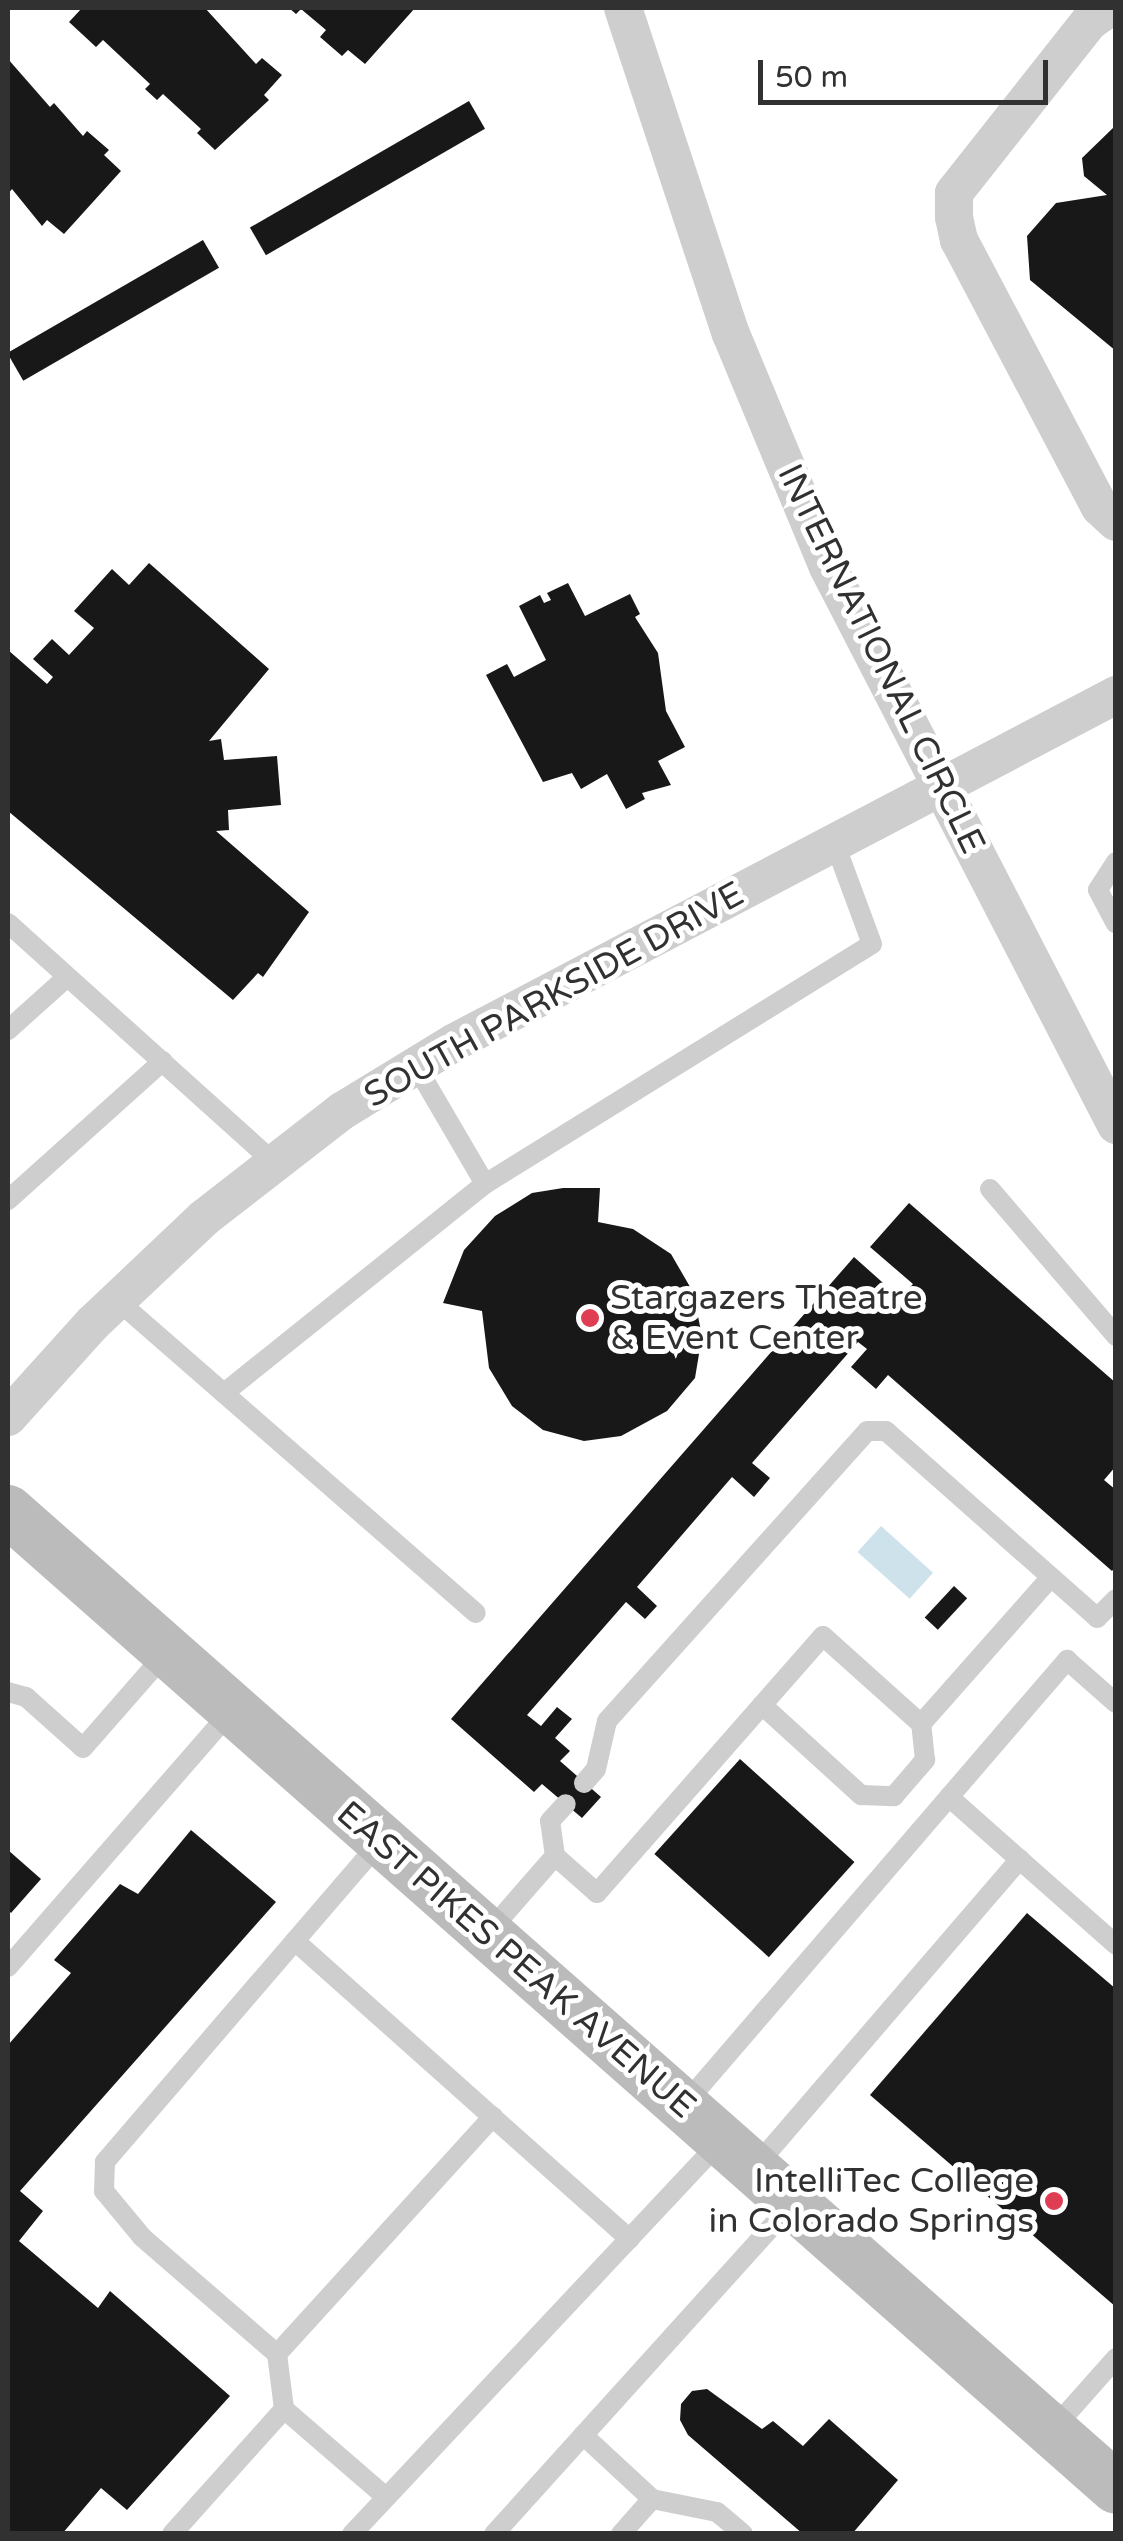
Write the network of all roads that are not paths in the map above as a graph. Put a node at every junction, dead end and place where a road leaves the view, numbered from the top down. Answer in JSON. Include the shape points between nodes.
{"nodes":[{"id":1,"x":623,"y":8,"type":"edge"},
{"id":2,"x":1109,"y":8,"type":"edge"},
{"id":3,"x":1116,"y":522,"type":"edge"},
{"id":4,"x":1116,"y":695,"type":"edge"},
{"id":5,"x":942,"y":788,"type":"junction"},
{"id":6,"x":834,"y":844,"type":"junction"},
{"id":7,"x":1116,"y":862,"type":"edge"},
{"id":8,"x":8,"y":924,"type":"edge"},
{"id":9,"x":1116,"y":924,"type":"edge"},
{"id":10,"x":67,"y":977,"type":"junction"},
{"id":11,"x":8,"y":1030,"type":"edge"},
{"id":12,"x":163,"y":1061,"type":"junction"},
{"id":13,"x":416,"y":1066,"type":"junction"},
{"id":14,"x":1116,"y":1125,"type":"edge"},
{"id":15,"x":273,"y":1162,"type":"junction"},
{"id":16,"x":484,"y":1184,"type":"junction"},
{"id":17,"x":990,"y":1189,"type":"dead end"},
{"id":18,"x":8,"y":1200,"type":"edge"},
{"id":19,"x":117,"y":1300,"type":"junction"},
{"id":20,"x":1116,"y":1336,"type":"edge"},
{"id":21,"x":224,"y":1393,"type":"junction"},
{"id":22,"x":8,"y":1417,"type":"edge"},
{"id":23,"x":8,"y":1511,"type":"edge"},
{"id":24,"x":1051,"y":1578,"type":"junction"},
{"id":25,"x":1116,"y":1598,"type":"edge"},
{"id":26,"x":476,"y":1613,"type":"dead end"},
{"id":27,"x":166,"y":1652,"type":"junction"},
{"id":28,"x":8,"y":1692,"type":"edge"},
{"id":29,"x":1116,"y":1703,"type":"edge"},
{"id":30,"x":762,"y":1705,"type":"junction"},
{"id":31,"x":232,"y":1710,"type":"junction"},
{"id":32,"x":921,"y":1724,"type":"junction"},
{"id":33,"x":584,"y":1782,"type":"dead end"},
{"id":34,"x":950,"y":1797,"type":"junction"},
{"id":35,"x":566,"y":1804,"type":"dead end"},
{"id":36,"x":380,"y":1842,"type":"junction"},
{"id":37,"x":555,"y":1856,"type":"junction"},
{"id":38,"x":1020,"y":1859,"type":"junction"},
{"id":39,"x":486,"y":1935,"type":"junction"},
{"id":40,"x":295,"y":1941,"type":"junction"},
{"id":41,"x":1116,"y":1945,"type":"edge"},
{"id":42,"x":8,"y":1968,"type":"edge"},
{"id":43,"x":682,"y":2107,"type":"junction"},
{"id":44,"x":493,"y":2117,"type":"junction"},
{"id":45,"x":737,"y":2154,"type":"junction"},
{"id":46,"x":793,"y":2203,"type":"junction"},
{"id":47,"x":628,"y":2239,"type":"junction"},
{"id":48,"x":277,"y":2354,"type":"junction"},
{"id":49,"x":1116,"y":2358,"type":"edge"},
{"id":50,"x":284,"y":2409,"type":"junction"},
{"id":51,"x":1051,"y":2431,"type":"junction"},
{"id":52,"x":583,"y":2436,"type":"junction"},
{"id":53,"x":1116,"y":2488,"type":"edge"},
{"id":54,"x":386,"y":2498,"type":"junction"},
{"id":55,"x":652,"y":2499,"type":"junction"},
{"id":56,"x":172,"y":2534,"type":"edge"},
{"id":57,"x":352,"y":2534,"type":"edge"},
{"id":58,"x":494,"y":2534,"type":"edge"},
{"id":59,"x":621,"y":2534,"type":"edge"},
{"id":60,"x":743,"y":2534,"type":"edge"}],
"edges":[{"from":1,"to":5,"type":"street","name":"INTERNATIONAL CIRCLE","via":[[748,380],[828,568]]},
{"from":2,"to":3,"type":"street","via":[[1089,22],[954,194],[954,217],[959,240],[1065,440]]},
{"from":4,"to":5,"type":"street","name":"SOUTH PARKSIDE DRIVE"},
{"from":5,"to":6,"type":"street","name":"SOUTH PARKSIDE DRIVE"},
{"from":5,"to":14,"type":"street","name":"INTERNATIONAL CIRCLE"},
{"from":6,"to":13,"type":"street","name":"SOUTH PARKSIDE DRIVE"},
{"from":6,"to":16,"type":"lane","via":[[872,944]]},
{"from":7,"to":9,"type":"lane","via":[[1098,890]]},
{"from":8,"to":10,"type":"lane"},
{"from":10,"to":11,"type":"lane"},
{"from":10,"to":12,"type":"lane"},
{"from":12,"to":15,"type":"lane"},
{"from":12,"to":18,"type":"lane"},
{"from":13,"to":15,"type":"street","name":"SOUTH PARKSIDE DRIVE"},
{"from":13,"to":16,"type":"lane"},
{"from":15,"to":19,"type":"street","name":"SOUTH PARKSIDE DRIVE"},
{"from":16,"to":21,"type":"lane"},
{"from":17,"to":20,"type":"lane"},
{"from":19,"to":21,"type":"lane"},
{"from":19,"to":22,"type":"street","name":"SOUTH PARKSIDE DRIVE"},
{"from":21,"to":26,"type":"lane"},
{"from":23,"to":27,"type":"main road","name":"EAST PIKES PEAK AVENUE"},
{"from":24,"to":25,"type":"lane","via":[[1097,1618]]},
{"from":24,"to":32,"type":"lane"},
{"from":24,"to":33,"type":"lane","via":[[886,1431],[867,1431],[607,1720],[596,1769]]},
{"from":27,"to":28,"type":"lane","via":[[83,1748],[26,1697]]},
{"from":27,"to":31,"type":"main road","name":"EAST PIKES PEAK AVENUE"},
{"from":29,"to":34,"type":"lane","via":[[1067,1660]]},
{"from":30,"to":32,"type":"lane","via":[[823,1636]]},
{"from":30,"to":32,"type":"lane","via":[[861,1795],[894,1796],[926,1760]]},
{"from":30,"to":37,"type":"lane","via":[[597,1893]]},
{"from":31,"to":36,"type":"main road","name":"EAST PIKES PEAK AVENUE"},
{"from":31,"to":42,"type":"lane"},
{"from":34,"to":38,"type":"lane"},
{"from":34,"to":43,"type":"lane"},
{"from":35,"to":37,"type":"lane","via":[[550,1821]]},
{"from":36,"to":39,"type":"main road","name":"EAST PIKES PEAK AVENUE"},
{"from":36,"to":40,"type":"lane"},
{"from":37,"to":39,"type":"lane"},
{"from":38,"to":41,"type":"lane"},
{"from":38,"to":45,"type":"lane"},
{"from":39,"to":43,"type":"main road","name":"EAST PIKES PEAK AVENUE"},
{"from":40,"to":44,"type":"lane"},
{"from":40,"to":48,"type":"lane","via":[[105,2162],[104,2192],[116,2211]]},
{"from":43,"to":45,"type":"main road","name":"EAST PIKES PEAK AVENUE"},
{"from":44,"to":47,"type":"lane"},
{"from":44,"to":48,"type":"lane"},
{"from":45,"to":46,"type":"main road","name":"EAST PIKES PEAK AVENUE"},
{"from":45,"to":47,"type":"lane"},
{"from":46,"to":51,"type":"main road","name":"EAST PIKES PEAK AVENUE"},
{"from":46,"to":52,"type":"lane"},
{"from":47,"to":54,"type":"lane"},
{"from":48,"to":50,"type":"lane"},
{"from":49,"to":51,"type":"lane"},
{"from":50,"to":54,"type":"lane"},
{"from":50,"to":56,"type":"lane"},
{"from":51,"to":53,"type":"main road","name":"EAST PIKES PEAK AVENUE"},
{"from":52,"to":55,"type":"lane"},
{"from":52,"to":58,"type":"lane"},
{"from":54,"to":57,"type":"lane"},
{"from":55,"to":59,"type":"lane"},
{"from":55,"to":60,"type":"lane","via":[[717,2512]]}]}
